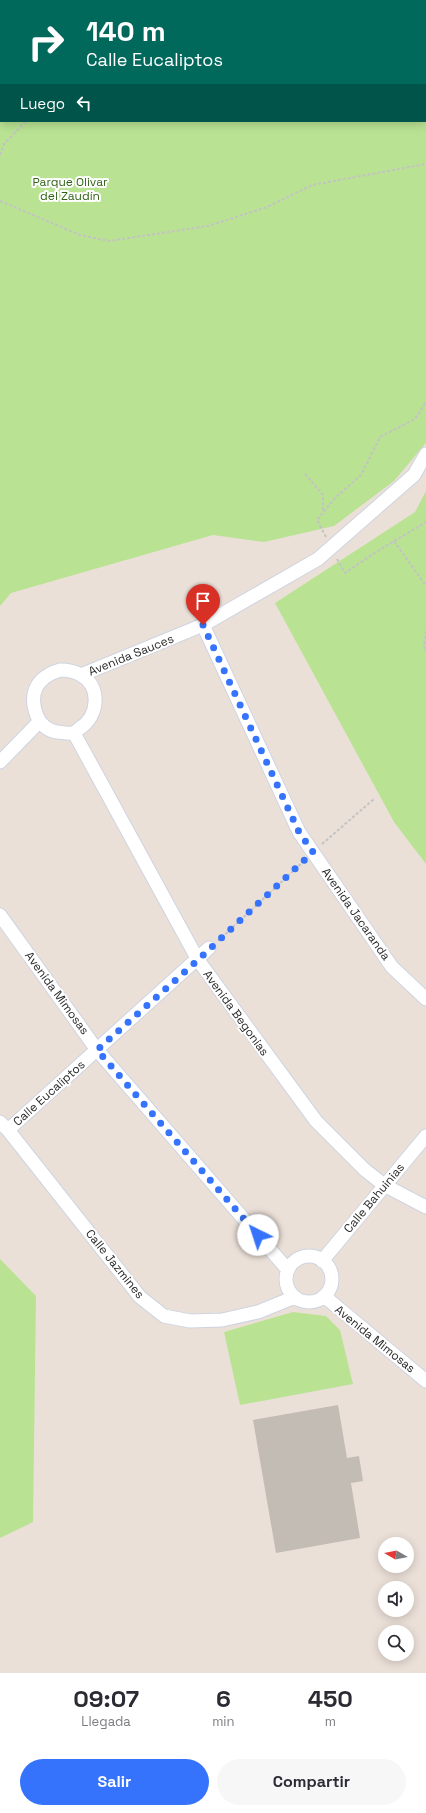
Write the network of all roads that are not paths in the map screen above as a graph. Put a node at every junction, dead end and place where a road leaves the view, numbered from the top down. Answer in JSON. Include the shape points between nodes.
{"nodes":[{"id":1,"x":426,"y":454,"type":"edge"},
{"id":2,"x":203,"y":625,"type":"junction"},
{"id":3,"x":81,"y":675,"type":"junction"},
{"id":4,"x":39,"y":722,"type":"junction"},
{"id":5,"x":74,"y":733,"type":"junction"},
{"id":6,"x":0,"y":762,"type":"edge"},
{"id":7,"x":0,"y":915,"type":"edge"},
{"id":8,"x":209,"y":948,"type":"road end"},
{"id":9,"x":198,"y":960,"type":"junction"},
{"id":10,"x":426,"y":999,"type":"edge"},
{"id":11,"x":97,"y":1050,"type":"junction"},
{"id":12,"x":4,"y":1126,"type":"edge"},
{"id":13,"x":426,"y":1136,"type":"edge"},
{"id":14,"x":384,"y":1185,"type":"junction"},
{"id":15,"x":426,"y":1207,"type":"edge"},
{"id":16,"x":322,"y":1261,"type":"junction"},
{"id":17,"x":288,"y":1270,"type":"junction"},
{"id":18,"x":324,"y":1296,"type":"junction"},
{"id":19,"x":295,"y":1297,"type":"junction"},
{"id":20,"x":426,"y":1381,"type":"edge"}],
"edges":[{"from":1,"to":2,"type":"street","name":"Avenida Sauces","via":[[414,475],[318,559]]},
{"from":2,"to":3,"type":"street","name":"Avenida Sauces"},
{"from":2,"to":10,"type":"street","name":"Avenida Jacaranda","via":[[299,832],[392,967]]},
{"from":3,"to":4,"type":"street","via":[[71,670],[60,670],[44,677],[33,695],[33,706]]},
{"from":3,"to":5,"type":"street","via":[[88,680],[94,690],[96,701],[94,712],[85,725]]},
{"from":4,"to":5,"type":"street","via":[[54,732]]},
{"from":4,"to":6,"type":"street"},
{"from":5,"to":9,"type":"street","name":"Avenida Begonias"},
{"from":7,"to":11,"type":"street","name":"Avenida Mimosas"},
{"from":8,"to":9,"type":"street","name":"Calle Eucaliptos"},
{"from":9,"to":11,"type":"street","name":"Calle Eucaliptos"},
{"from":9,"to":14,"type":"street","name":"Avenida Begonias","via":[[316,1121],[365,1170]]},
{"from":11,"to":12,"type":"street","name":"Calle Eucaliptos"},
{"from":11,"to":17,"type":"street","name":"Avenida Mimosas"},
{"from":12,"to":19,"type":"street","name":"Calle Jazmines","via":[[140,1297],[164,1316],[190,1321],[222,1320],[258,1312]]},
{"from":13,"to":14,"type":"street","name":"Calle Bahuinias"},
{"from":14,"to":15,"type":"street","name":"Avenida Begonias"},
{"from":14,"to":16,"type":"street","name":"Calle Bahuinias"},
{"from":16,"to":17,"type":"street","via":[[309,1256],[301,1257],[294,1261]]},
{"from":16,"to":18,"type":"street","via":[[330,1270],[331,1278]]},
{"from":17,"to":19,"type":"street","via":[[287,1285]]},
{"from":18,"to":19,"type":"street","via":[[310,1302]]},
{"from":18,"to":20,"type":"street","name":"Avenida Mimosas"}]}
